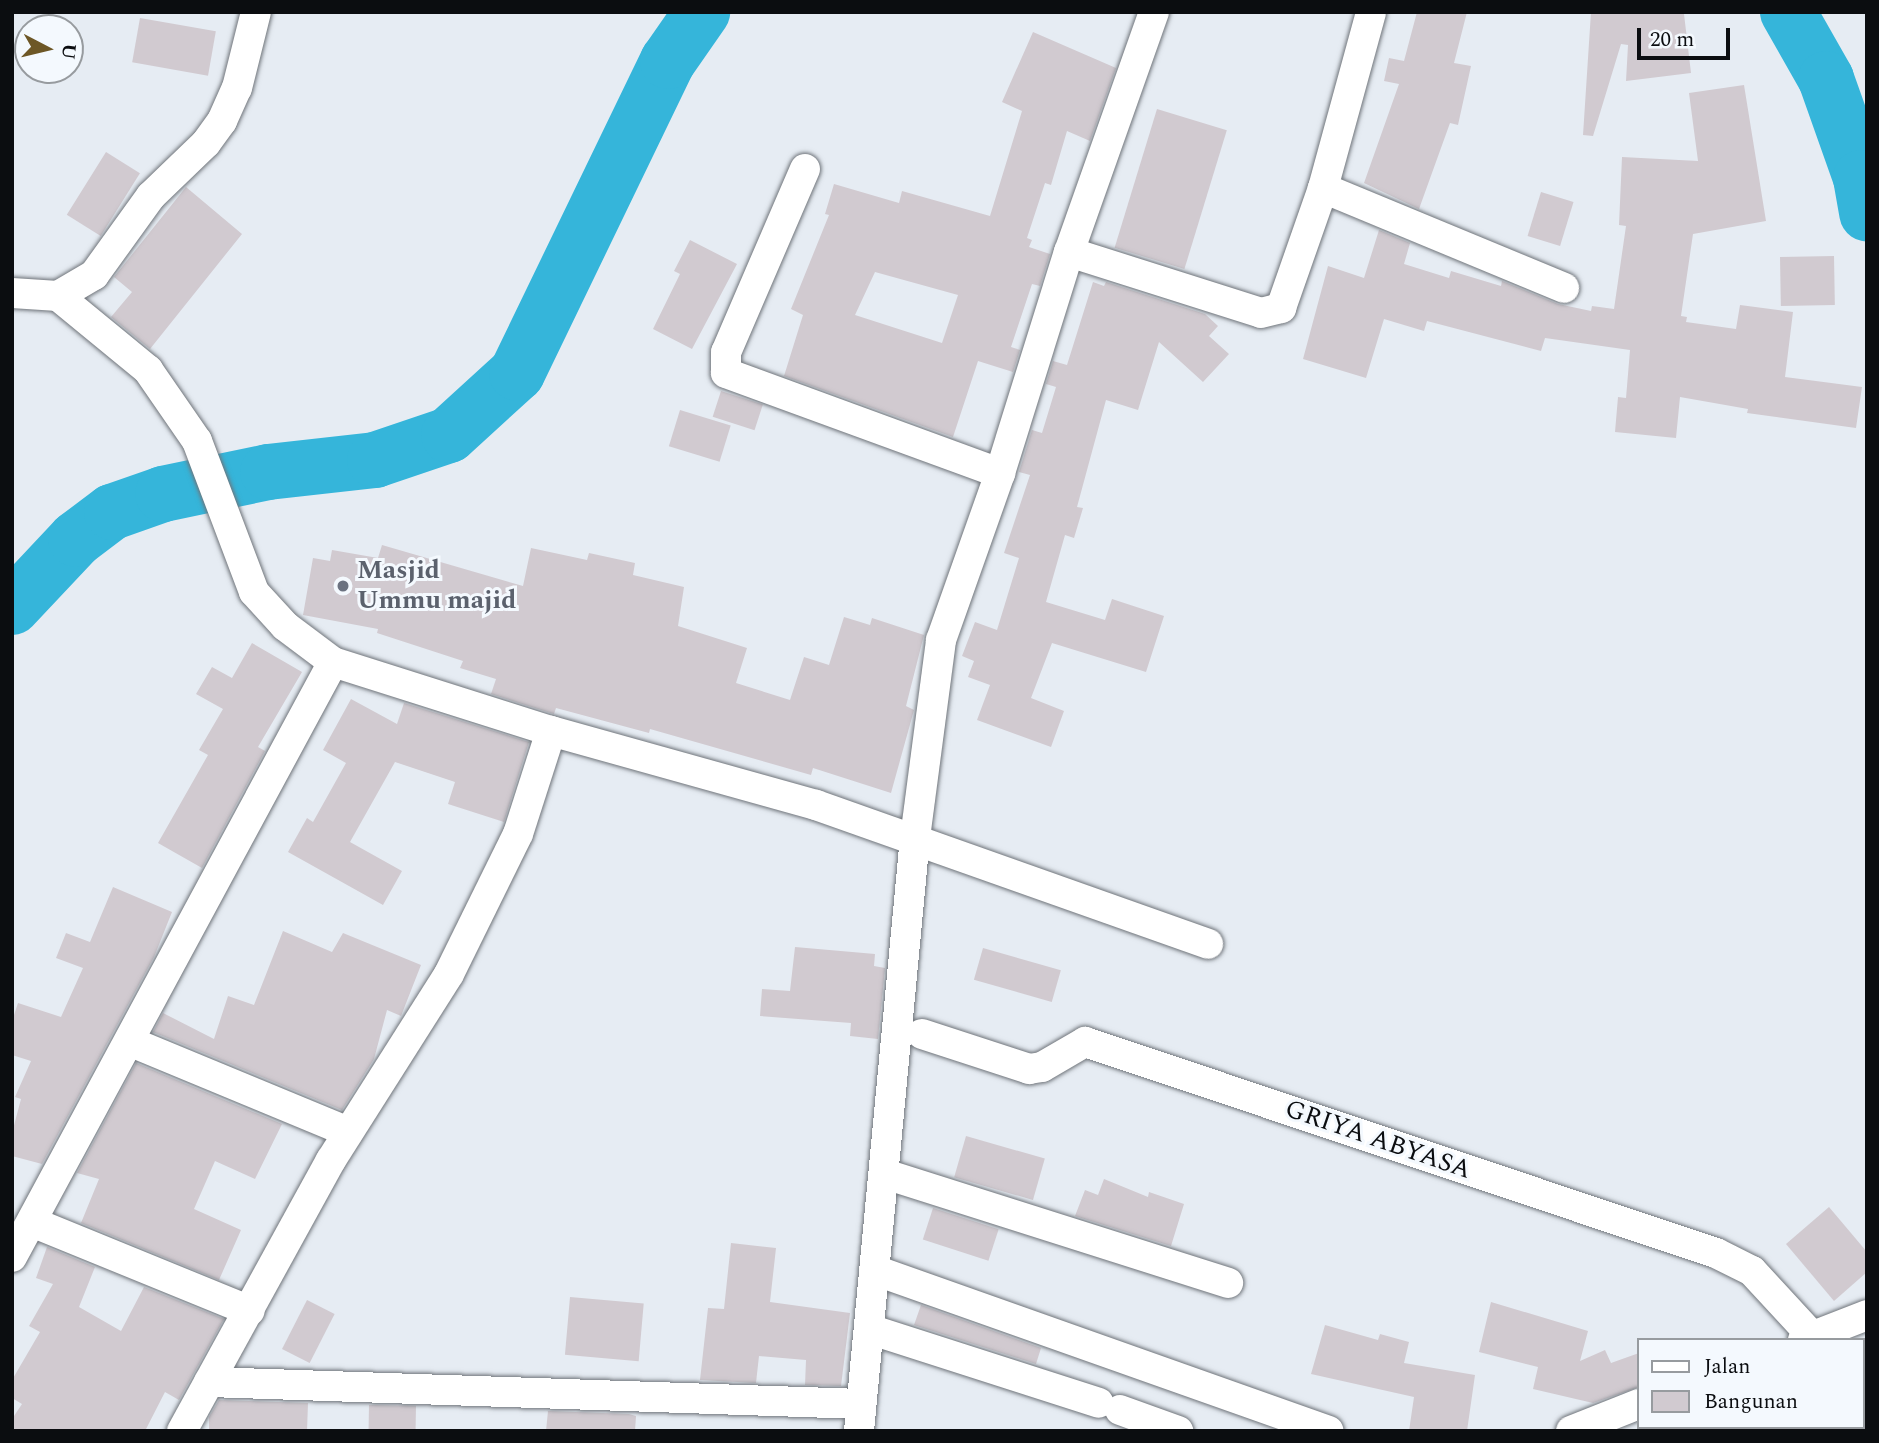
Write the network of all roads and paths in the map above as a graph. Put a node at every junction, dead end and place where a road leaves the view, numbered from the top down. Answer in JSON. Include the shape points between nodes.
{"nodes":[{"id":1,"x":256,"y":12,"type":"edge"},
{"id":2,"x":1154,"y":12,"type":"edge"},
{"id":3,"x":1371,"y":12,"type":"edge"},
{"id":4,"x":805,"y":169,"type":"dead end"},
{"id":5,"x":1323,"y":188,"type":"junction"},
{"id":6,"x":1069,"y":252,"type":"junction"},
{"id":7,"x":1564,"y":288,"type":"dead end"},
{"id":8,"x":12,"y":293,"type":"edge"},
{"id":9,"x":58,"y":296,"type":"junction"},
{"id":10,"x":1000,"y":473,"type":"junction"},
{"id":11,"x":333,"y":662,"type":"junction"},
{"id":12,"x":551,"y":731,"type":"junction"},
{"id":13,"x":915,"y":838,"type":"junction"},
{"id":14,"x":1208,"y":944,"type":"dead end"},
{"id":15,"x":922,"y":1034,"type":"dead end"},
{"id":16,"x":131,"y":1042,"type":"junction"},
{"id":17,"x":348,"y":1132,"type":"junction"},
{"id":18,"x":885,"y":1174,"type":"junction"},
{"id":19,"x":32,"y":1222,"type":"junction"},
{"id":20,"x":12,"y":1257,"type":"edge"},
{"id":21,"x":877,"y":1271,"type":"junction"},
{"id":22,"x":1228,"y":1283,"type":"dead end"},
{"id":23,"x":250,"y":1311,"type":"junction"},
{"id":24,"x":1867,"y":1315,"type":"edge"},
{"id":25,"x":872,"y":1330,"type":"junction"},
{"id":26,"x":1807,"y":1338,"type":"edge"},
{"id":27,"x":209,"y":1382,"type":"junction"},
{"id":28,"x":1638,"y":1404,"type":"edge"},
{"id":29,"x":860,"y":1418,"type":"edge"},
{"id":30,"x":182,"y":1431,"type":"edge"},
{"id":31,"x":1178,"y":1431,"type":"edge"},
{"id":32,"x":1329,"y":1431,"type":"edge"},
{"id":33,"x":1571,"y":1431,"type":"edge"}],
"edges":[{"from":1,"to":9,"type":"street","via":[[237,88],[222,121],[206,143],[151,196],[94,275]]},
{"from":2,"to":6,"type":"street"},
{"from":3,"to":5,"type":"street"},
{"from":4,"to":10,"type":"street","via":[[726,352],[726,373]]},
{"from":5,"to":6,"type":"street","via":[[1286,298],[1273,312],[1261,313]]},
{"from":5,"to":7,"type":"street"},
{"from":6,"to":10,"type":"street"},
{"from":8,"to":9,"type":"street"},
{"from":9,"to":11,"type":"street","via":[[148,370],[197,441],[254,592],[285,626]]},
{"from":10,"to":13,"type":"street","via":[[941,640]]},
{"from":11,"to":12,"type":"street"},
{"from":11,"to":16,"type":"street","via":[[184,931]]},
{"from":12,"to":13,"type":"street","via":[[816,805]]},
{"from":12,"to":17,"type":"street","via":[[518,834],[481,914],[406,1046]]},
{"from":13,"to":14,"type":"street"},
{"from":13,"to":18,"type":"street"},
{"from":15,"to":26,"type":"street","name":"GRIYA ABYASA","via":[[1036,1069],[1085,1042],[1716,1254],[1752,1271]]},
{"from":16,"to":17,"type":"street"},
{"from":16,"to":19,"type":"street"},
{"from":17,"to":23,"type":"street"},
{"from":18,"to":21,"type":"street"},
{"from":18,"to":22,"type":"street"},
{"from":19,"to":20,"type":"street"},
{"from":19,"to":23,"type":"street"},
{"from":21,"to":25,"type":"street"},
{"from":21,"to":32,"type":"street"},
{"from":23,"to":27,"type":"street"},
{"from":24,"to":26,"type":"street"},
{"from":25,"to":29,"type":"street"},
{"from":25,"to":31,"type":"street"},
{"from":27,"to":29,"type":"street"},
{"from":27,"to":30,"type":"street"},
{"from":28,"to":33,"type":"street"}]}
